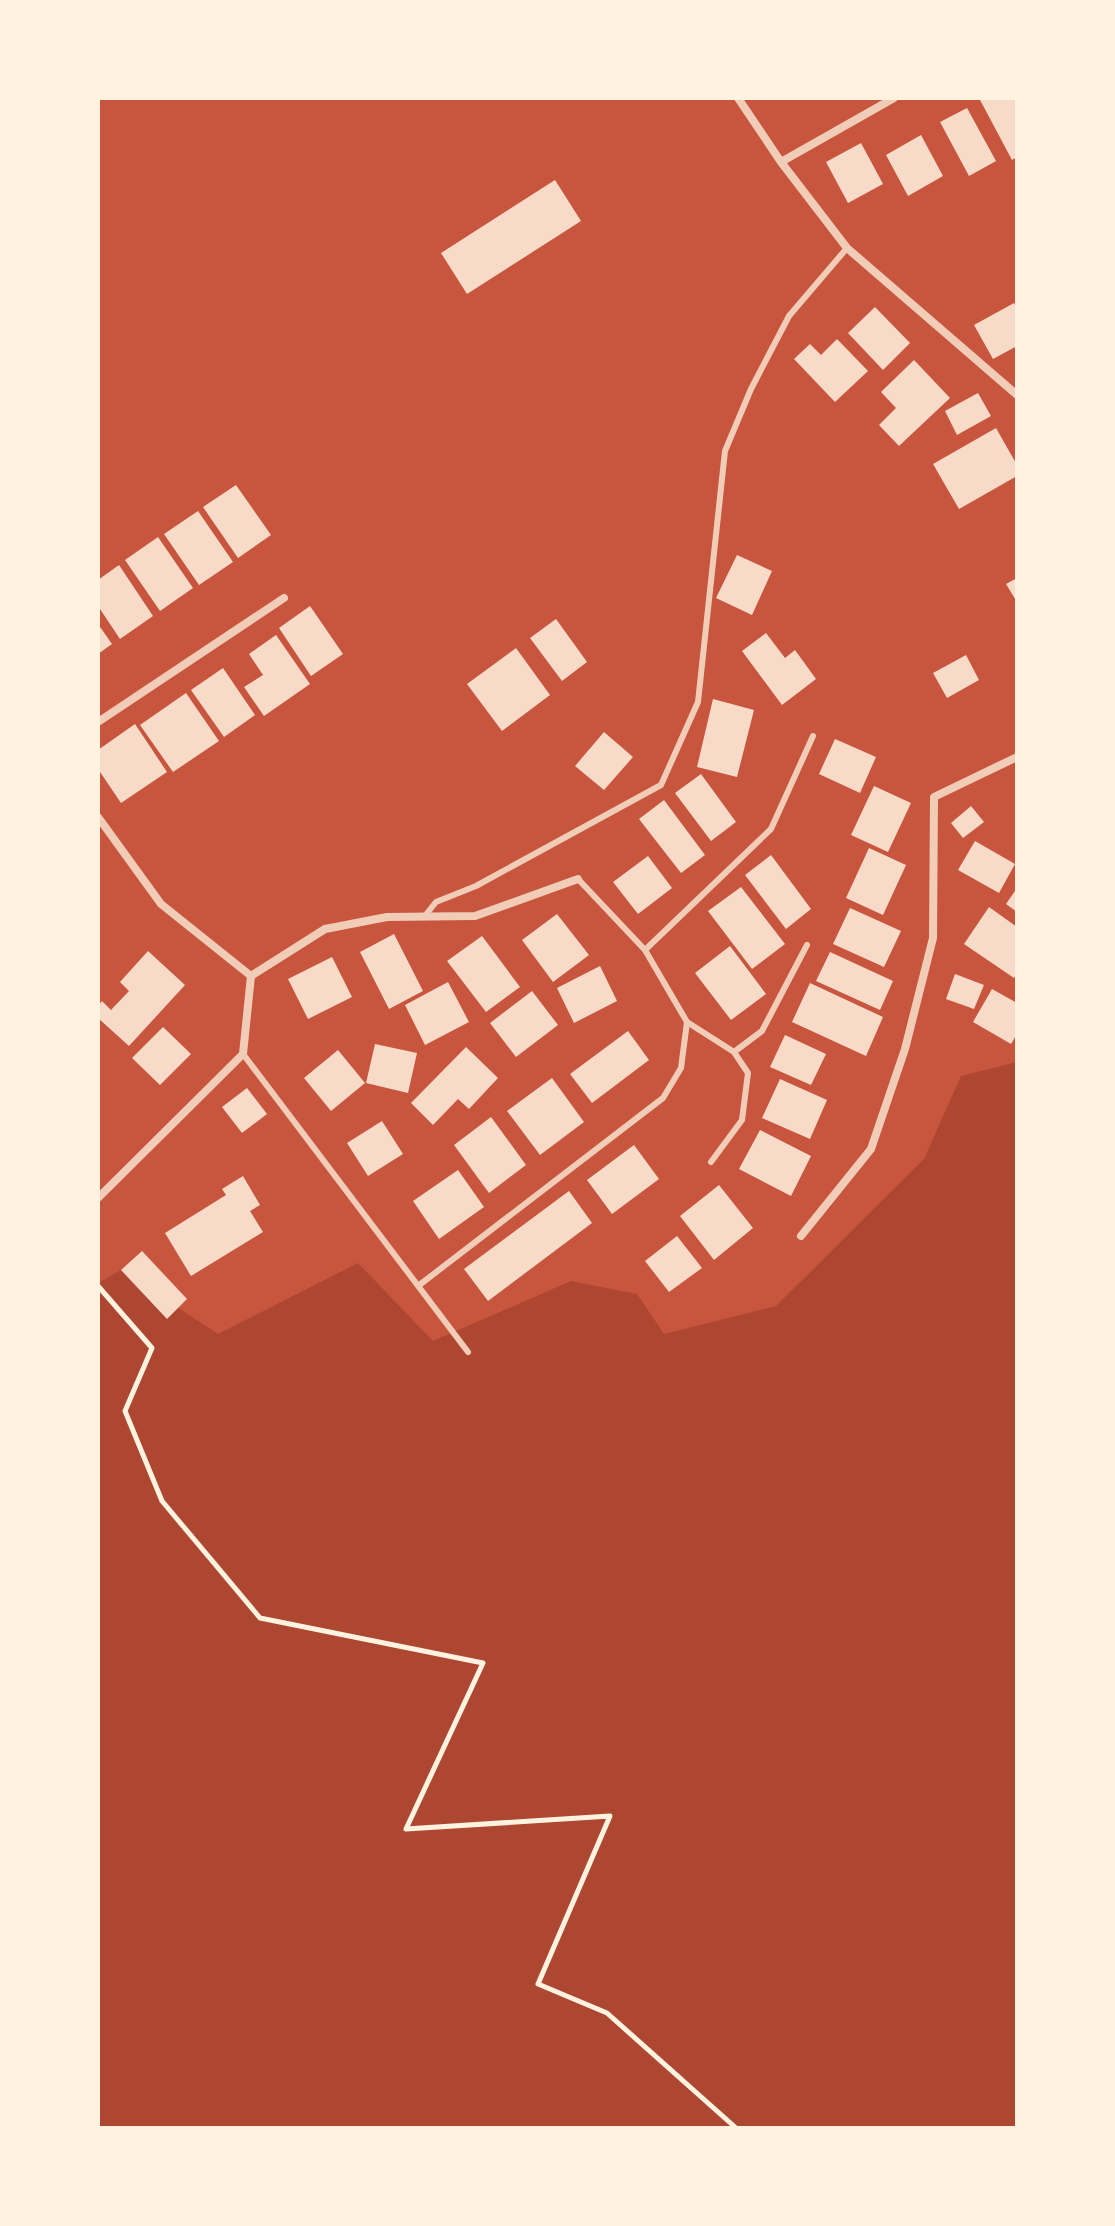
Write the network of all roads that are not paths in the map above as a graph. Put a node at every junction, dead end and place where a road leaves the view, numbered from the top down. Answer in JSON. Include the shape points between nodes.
{"nodes":[{"id":1,"x":738,"y":98,"type":"edge"},
{"id":2,"x":894,"y":98,"type":"edge"},
{"id":3,"x":781,"y":162,"type":"junction"},
{"id":4,"x":847,"y":248,"type":"junction"},
{"id":5,"x":1017,"y":394,"type":"edge"},
{"id":6,"x":284,"y":598,"type":"dead end"},
{"id":7,"x":98,"y":722,"type":"edge"},
{"id":8,"x":813,"y":736,"type":"dead end"},
{"id":9,"x":1017,"y":757,"type":"edge"},
{"id":10,"x":98,"y":817,"type":"edge"},
{"id":11,"x":578,"y":879,"type":"joint"},
{"id":12,"x":424,"y":917,"type":"junction"},
{"id":13,"x":807,"y":945,"type":"dead end"},
{"id":14,"x":645,"y":950,"type":"junction"},
{"id":15,"x":251,"y":976,"type":"junction"},
{"id":16,"x":687,"y":1022,"type":"junction"},
{"id":17,"x":734,"y":1052,"type":"junction"},
{"id":18,"x":243,"y":1054,"type":"junction"},
{"id":19,"x":711,"y":1162,"type":"dead end"},
{"id":20,"x":98,"y":1198,"type":"edge"},
{"id":21,"x":801,"y":1236,"type":"dead end"},
{"id":22,"x":418,"y":1286,"type":"junction"},
{"id":23,"x":468,"y":1352,"type":"dead end"}],
"edges":[{"from":1,"to":3,"type":"street"},
{"from":2,"to":3,"type":"street"},
{"from":3,"to":4,"type":"street"},
{"from":4,"to":5,"type":"street"},
{"from":4,"to":12,"type":"lane","via":[[789,316],[725,451],[698,702],[661,785],[476,886],[436,902]]},
{"from":6,"to":7,"type":"street"},
{"from":8,"to":14,"type":"lane","via":[[771,829]]},
{"from":9,"to":21,"type":"street","via":[[934,797],[933,938],[905,1049],[871,1149]]},
{"from":10,"to":15,"type":"street","via":[[161,904]]},
{"from":11,"to":12,"type":"street","via":[[475,916]]},
{"from":11,"to":14,"type":"lane"},
{"from":12,"to":15,"type":"street","via":[[387,917],[325,929]]},
{"from":13,"to":17,"type":"lane","via":[[762,1031]]},
{"from":14,"to":16,"type":"lane"},
{"from":15,"to":18,"type":"street"},
{"from":16,"to":17,"type":"lane"},
{"from":16,"to":22,"type":"lane","via":[[681,1068],[663,1098]]},
{"from":17,"to":19,"type":"lane","via":[[748,1073],[749,1092],[742,1120]]},
{"from":18,"to":20,"type":"street"},
{"from":18,"to":22,"type":"lane"},
{"from":22,"to":23,"type":"lane"}]}
